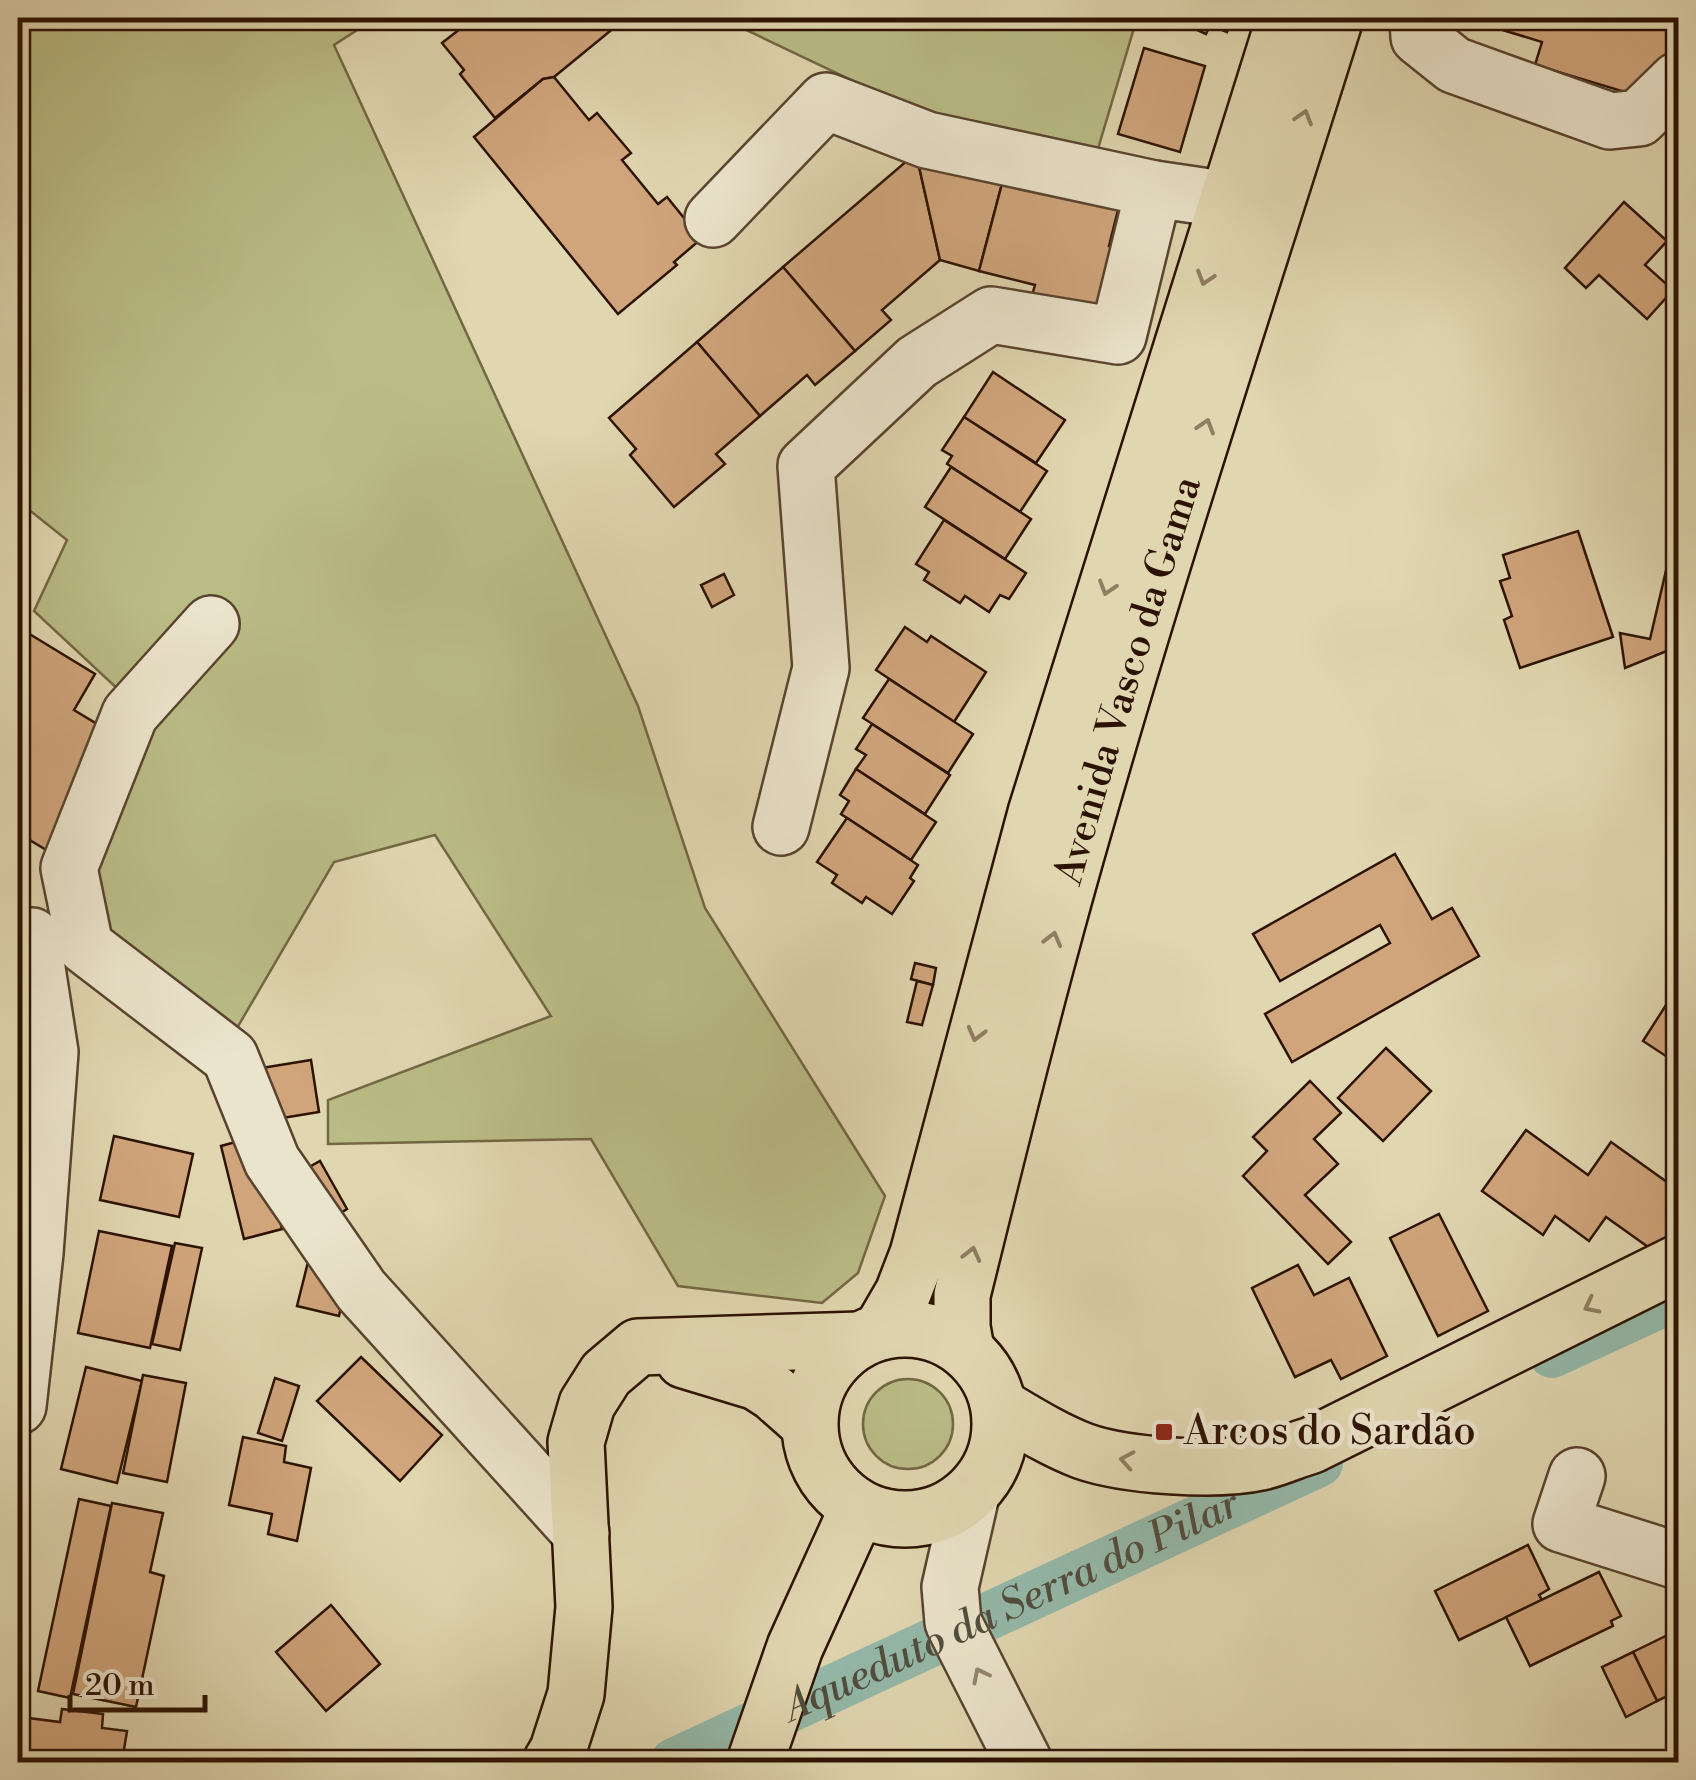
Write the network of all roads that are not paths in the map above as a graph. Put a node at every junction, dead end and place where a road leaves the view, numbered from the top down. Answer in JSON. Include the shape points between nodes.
{"nodes":[{"id":1,"x":1285,"y":18,"type":"edge"},
{"id":2,"x":1336,"y":18,"type":"edge"},
{"id":3,"x":1418,"y":18,"type":"edge"},
{"id":4,"x":1678,"y":80,"type":"edge"},
{"id":5,"x":1154,"y":189,"type":"junction"},
{"id":6,"x":1229,"y":200,"type":"junction"},
{"id":7,"x":713,"y":219,"type":"dead end"},
{"id":8,"x":1118,"y":336,"type":"junction"},
{"id":9,"x":1184,"y":343,"type":"junction"},
{"id":10,"x":212,"y":624,"type":"dead end"},
{"id":11,"x":781,"y":828,"type":"dead end"},
{"id":12,"x":32,"y":936,"type":"dead end"},
{"id":13,"x":1678,"y":1262,"type":"edge"},
{"id":14,"x":870,"y":1336,"type":"junction"},
{"id":15,"x":638,"y":1347,"type":"junction"},
{"id":16,"x":966,"y":1350,"type":"junction"},
{"id":17,"x":18,"y":1406,"type":"edge"},
{"id":18,"x":1000,"y":1407,"type":"junction"},
{"id":19,"x":809,"y":1424,"type":"junction"},
{"id":20,"x":1577,"y":1476,"type":"dead end"},
{"id":21,"x":970,"y":1494,"type":"junction"},
{"id":22,"x":858,"y":1508,"type":"junction"},
{"id":23,"x":581,"y":1533,"type":"junction"},
{"id":24,"x":1678,"y":1562,"type":"edge"},
{"id":25,"x":551,"y":1762,"type":"edge"},
{"id":26,"x":755,"y":1762,"type":"edge"},
{"id":27,"x":1024,"y":1762,"type":"edge"}],
"edges":[{"from":1,"to":6,"type":"main road","name":"Avenida Vasco da Gama"},
{"from":16,"to":2,"type":"main road","name":"Avenida Vasco da Gama","one_way":true,"via":[[962,1295],[1082,832]]},
{"from":3,"to":4,"type":"street","via":[[1419,37],[1454,65],[1610,121],[1638,118]]},
{"from":5,"to":6,"type":"street"},
{"from":5,"to":7,"type":"street","via":[[927,140],[826,101]]},
{"from":5,"to":8,"type":"street"},
{"from":6,"to":9,"type":"main road","name":"Avenida Vasco da Gama","one_way":true},
{"from":8,"to":9,"type":"street"},
{"from":8,"to":11,"type":"street","via":[[991,316],[917,362],[806,466],[821,668]]},
{"from":9,"to":14,"type":"main road","name":"Avenida Vasco da Gama","one_way":true,"via":[[1036,813],[918,1254],[902,1293]]},
{"from":10,"to":23,"type":"street","via":[[130,714],[82,834],[69,868],[85,946],[230,1058],[272,1161],[362,1290]]},
{"from":12,"to":17,"type":"street","via":[[50,1052]]},
{"from":13,"to":18,"type":"main road","one_way":true,"via":[[1312,1445],[1258,1463],[1195,1467],[1085,1452]]},
{"from":14,"to":15,"type":"main road"},
{"from":14,"to":16,"type":"main road","via":[[925,1330]]},
{"from":14,"to":19,"type":"main road","name":"Avenida Vasco da Gama","via":[[839,1355],[823,1375]]},
{"from":15,"to":19,"type":"main road","via":[[757,1382]]},
{"from":15,"to":23,"type":"main road","via":[[606,1374],[587,1404],[576,1442]]},
{"from":16,"to":18,"type":"main road","name":"Avenida Vasco da Gama"},
{"from":18,"to":21,"type":"main road","via":[[1000,1439],[990,1469]]},
{"from":19,"to":22,"type":"main road","via":[[828,1482]]},
{"from":20,"to":24,"type":"street","via":[[1561,1524]]},
{"from":21,"to":22,"type":"main road","via":[[936,1516],[916,1520]]},
{"from":27,"to":21,"type":"street","one_way":true,"via":[[953,1622],[950,1587]]},
{"from":22,"to":26,"type":"main road","via":[[795,1647]]},
{"from":23,"to":25,"type":"main road","via":[[584,1607],[576,1694]]}]}
